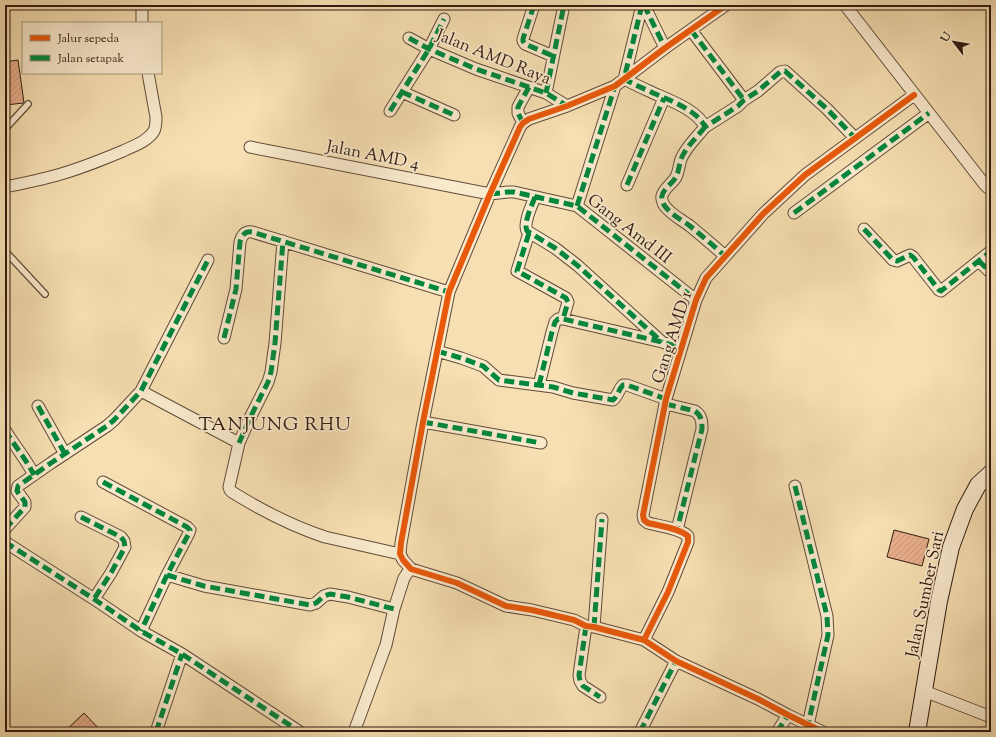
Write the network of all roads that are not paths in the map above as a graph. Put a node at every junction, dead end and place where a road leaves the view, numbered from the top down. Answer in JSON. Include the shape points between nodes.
{"nodes":[{"id":1,"x":142,"y":5,"type":"edge"},
{"id":2,"x":534,"y":5,"type":"edge"},
{"id":3,"x":564,"y":5,"type":"edge"},
{"id":4,"x":643,"y":5,"type":"edge"},
{"id":5,"x":845,"y":5,"type":"edge"},
{"id":6,"x":718,"y":7,"type":"edge"},
{"id":7,"x":444,"y":19,"type":"dead end"},
{"id":8,"x":142,"y":22,"type":"edge"},
{"id":9,"x":691,"y":30,"type":"junction"},
{"id":10,"x":409,"y":38,"type":"dead end"},
{"id":11,"x":665,"y":48,"type":"junction"},
{"id":12,"x":429,"y":49,"type":"junction"},
{"id":13,"x":553,"y":56,"type":"junction"},
{"id":14,"x":148,"y":74,"type":"edge"},
{"id":15,"x":624,"y":79,"type":"junction"},
{"id":16,"x":614,"y":86,"type":"junction"},
{"id":17,"x":529,"y":87,"type":"junction"},
{"id":18,"x":402,"y":92,"type":"junction"},
{"id":19,"x":546,"y":93,"type":"junction"},
{"id":20,"x":914,"y":95,"type":"junction"},
{"id":21,"x":664,"y":98,"type":"junction"},
{"id":22,"x":744,"y":100,"type":"junction"},
{"id":23,"x":28,"y":104,"type":"dead end"},
{"id":24,"x":567,"y":106,"type":"junction"},
{"id":25,"x":390,"y":111,"type":"dead end"},
{"id":26,"x":929,"y":113,"type":"junction"},
{"id":27,"x":454,"y":115,"type":"dead end"},
{"id":28,"x":523,"y":123,"type":"junction"},
{"id":29,"x":705,"y":127,"type":"junction"},
{"id":30,"x":5,"y":129,"type":"edge"},
{"id":31,"x":855,"y":138,"type":"junction"},
{"id":32,"x":250,"y":147,"type":"dead end"},
{"id":33,"x":627,"y":185,"type":"dead end"},
{"id":34,"x":5,"y":187,"type":"edge"},
{"id":35,"x":991,"y":188,"type":"edge"},
{"id":36,"x":490,"y":194,"type":"junction"},
{"id":37,"x":534,"y":197,"type":"junction"},
{"id":38,"x":577,"y":206,"type":"junction"},
{"id":39,"x":794,"y":213,"type":"dead end"},
{"id":40,"x":864,"y":229,"type":"dead end"},
{"id":41,"x":529,"y":233,"type":"junction"},
{"id":42,"x":283,"y":241,"type":"junction"},
{"id":43,"x":5,"y":251,"type":"edge"},
{"id":44,"x":991,"y":251,"type":"edge"},
{"id":45,"x":725,"y":256,"type":"junction"},
{"id":46,"x":208,"y":260,"type":"dead end"},
{"id":47,"x":979,"y":261,"type":"junction"},
{"id":48,"x":991,"y":273,"type":"edge"},
{"id":49,"x":449,"y":292,"type":"junction"},
{"id":50,"x":45,"y":294,"type":"dead end"},
{"id":51,"x":696,"y":300,"type":"junction"},
{"id":52,"x":563,"y":319,"type":"junction"},
{"id":53,"x":224,"y":338,"type":"dead end"},
{"id":54,"x":662,"y":342,"type":"junction"},
{"id":55,"x":681,"y":348,"type":"junction"},
{"id":56,"x":437,"y":351,"type":"junction"},
{"id":57,"x":539,"y":385,"type":"junction"},
{"id":58,"x":141,"y":391,"type":"junction"},
{"id":59,"x":666,"y":402,"type":"junction"},
{"id":60,"x":38,"y":406,"type":"dead end"},
{"id":61,"x":423,"y":422,"type":"junction"},
{"id":62,"x":5,"y":430,"type":"edge"},
{"id":63,"x":239,"y":443,"type":"junction"},
{"id":64,"x":541,"y":443,"type":"dead end"},
{"id":65,"x":65,"y":454,"type":"junction"},
{"id":66,"x":991,"y":473,"type":"edge"},
{"id":67,"x":34,"y":475,"type":"junction"},
{"id":68,"x":103,"y":482,"type":"dead end"},
{"id":69,"x":795,"y":486,"type":"dead end"},
{"id":70,"x":81,"y":517,"type":"dead end"},
{"id":71,"x":602,"y":519,"type":"dead end"},
{"id":72,"x":5,"y":529,"type":"edge"},
{"id":73,"x":677,"y":530,"type":"junction"},
{"id":74,"x":5,"y":542,"type":"edge"},
{"id":75,"x":400,"y":554,"type":"junction"},
{"id":76,"x":411,"y":569,"type":"junction"},
{"id":77,"x":167,"y":575,"type":"junction"},
{"id":78,"x":94,"y":599,"type":"junction"},
{"id":79,"x":394,"y":609,"type":"junction"},
{"id":80,"x":590,"y":627,"type":"junction"},
{"id":81,"x":141,"y":631,"type":"junction"},
{"id":82,"x":644,"y":640,"type":"junction"},
{"id":83,"x":182,"y":654,"type":"junction"},
{"id":84,"x":676,"y":661,"type":"junction"},
{"id":85,"x":924,"y":691,"type":"junction"},
{"id":86,"x":600,"y":697,"type":"dead end"},
{"id":87,"x":788,"y":715,"type":"junction"},
{"id":88,"x":991,"y":717,"type":"edge"},
{"id":89,"x":808,"y":724,"type":"junction"},
{"id":90,"x":156,"y":732,"type":"edge"},
{"id":91,"x":300,"y":732,"type":"edge"},
{"id":92,"x":354,"y":732,"type":"edge"},
{"id":93,"x":640,"y":732,"type":"edge"},
{"id":94,"x":777,"y":732,"type":"edge"},
{"id":95,"x":823,"y":732,"type":"edge"},
{"id":96,"x":917,"y":732,"type":"edge"}],
"edges":[{"from":1,"to":8,"type":"street"},
{"from":2,"to":13,"type":"street","via":[[523,41]]},
{"from":3,"to":13,"type":"street"},
{"from":4,"to":11,"type":"street"},
{"from":4,"to":15,"type":"street"},
{"from":5,"to":20,"type":"street"},
{"from":6,"to":9,"type":"street"},
{"from":7,"to":12,"type":"street"},
{"from":9,"to":11,"type":"street"},
{"from":9,"to":22,"type":"street"},
{"from":10,"to":12,"type":"street","name":"Jalan AMD Raya"},
{"from":11,"to":15,"type":"street"},
{"from":12,"to":17,"type":"street","name":"Jalan AMD Raya"},
{"from":12,"to":18,"type":"street"},
{"from":13,"to":19,"type":"street"},
{"from":14,"to":34,"type":"street","via":[[156,122],[154,132],[146,139],[72,171]]},
{"from":15,"to":16,"type":"street"},
{"from":15,"to":21,"type":"street"},
{"from":16,"to":24,"type":"street"},
{"from":16,"to":38,"type":"street"},
{"from":17,"to":19,"type":"street","name":"Jalan AMD Raya"},
{"from":17,"to":28,"type":"street","via":[[518,107]]},
{"from":18,"to":25,"type":"street"},
{"from":18,"to":27,"type":"street"},
{"from":19,"to":24,"type":"street","name":"Jalan AMD Raya"},
{"from":20,"to":26,"type":"street"},
{"from":20,"to":31,"type":"street","name":"Gang AMD 1"},
{"from":21,"to":29,"type":"street","via":[[691,112]]},
{"from":21,"to":33,"type":"street"},
{"from":22,"to":29,"type":"street"},
{"from":22,"to":31,"type":"street","via":[[780,72],[785,71]]},
{"from":23,"to":30,"type":"lane"},
{"from":24,"to":28,"type":"street"},
{"from":26,"to":35,"type":"street","via":[[985,185]]},
{"from":26,"to":39,"type":"street"},
{"from":28,"to":36,"type":"street"},
{"from":29,"to":45,"type":"street","via":[[686,150],[676,178],[664,191],[662,200],[670,211]]},
{"from":31,"to":45,"type":"street","name":"Gang AMD 1","via":[[805,175],[763,214]]},
{"from":32,"to":36,"type":"street","name":"Jalan AMD 4"},
{"from":36,"to":37,"type":"street","name":"Gang Amd III","via":[[508,192]]},
{"from":36,"to":49,"type":"street"},
{"from":37,"to":38,"type":"street","name":"Gang Amd III"},
{"from":37,"to":41,"type":"street","via":[[525,223]]},
{"from":38,"to":51,"type":"street","name":"Gang Amd III"},
{"from":40,"to":47,"type":"street","via":[[893,260],[897,261],[910,255],[913,257],[941,291]]},
{"from":41,"to":52,"type":"street","via":[[517,271],[566,298],[568,302]]},
{"from":41,"to":54,"type":"street","via":[[577,265]]},
{"from":42,"to":49,"type":"street"},
{"from":42,"to":53,"type":"street","via":[[252,232],[243,235],[240,242],[236,289]]},
{"from":42,"to":63,"type":"street","via":[[271,372]]},
{"from":43,"to":50,"type":"lane"},
{"from":44,"to":47,"type":"street"},
{"from":45,"to":51,"type":"street","name":"Gang AMD 1","via":[[706,278]]},
{"from":46,"to":58,"type":"street"},
{"from":47,"to":48,"type":"street"},
{"from":49,"to":56,"type":"street"},
{"from":51,"to":55,"type":"street","name":"Gang AMD 1"},
{"from":52,"to":54,"type":"street"},
{"from":52,"to":57,"type":"street","via":[[555,322]]},
{"from":54,"to":55,"type":"street"},
{"from":55,"to":59,"type":"street","name":"Gang AMD 1"},
{"from":56,"to":57,"type":"street","name":"Gang AMD 1","via":[[483,366],[499,380]]},
{"from":56,"to":61,"type":"street"},
{"from":57,"to":59,"type":"street","name":"Gang AMD 1","via":[[613,400],[620,388],[627,385]]},
{"from":58,"to":63,"type":"street"},
{"from":58,"to":65,"type":"street","via":[[107,426]]},
{"from":59,"to":73,"type":"street","via":[[696,411],[702,420]]},
{"from":59,"to":73,"type":"street","name":"Gang AMD 1","via":[[643,514],[644,520],[648,523]]},
{"from":60,"to":65,"type":"street"},
{"from":61,"to":64,"type":"street"},
{"from":61,"to":75,"type":"street"},
{"from":62,"to":67,"type":"street"},
{"from":63,"to":75,"type":"street","via":[[229,487],[232,492],[313,533]]},
{"from":65,"to":67,"type":"street"},
{"from":66,"to":85,"type":"street","name":"Jalan Sumber Sari","via":[[978,485],[965,509],[951,547]]},
{"from":67,"to":72,"type":"street","via":[[18,486],[17,491],[26,507]]},
{"from":68,"to":77,"type":"street","via":[[190,530]]},
{"from":69,"to":89,"type":"street","via":[[827,616],[828,635]]},
{"from":70,"to":78,"type":"street","via":[[121,537],[125,547]]},
{"from":71,"to":80,"type":"street"},
{"from":73,"to":82,"type":"street","via":[[688,536],[688,542],[668,592]]},
{"from":74,"to":78,"type":"street"},
{"from":75,"to":76,"type":"street"},
{"from":76,"to":79,"type":"street","via":[[404,578]]},
{"from":76,"to":80,"type":"street","via":[[457,583],[506,606],[574,620]]},
{"from":77,"to":79,"type":"street","via":[[204,586],[310,605],[330,594]]},
{"from":77,"to":81,"type":"street"},
{"from":78,"to":81,"type":"street"},
{"from":79,"to":92,"type":"street","via":[[386,645]]},
{"from":80,"to":82,"type":"street"},
{"from":80,"to":86,"type":"street","via":[[579,675],[583,686]]},
{"from":81,"to":83,"type":"street"},
{"from":82,"to":84,"type":"street"},
{"from":83,"to":90,"type":"street"},
{"from":83,"to":91,"type":"street"},
{"from":84,"to":87,"type":"street"},
{"from":84,"to":93,"type":"street"},
{"from":85,"to":88,"type":"street"},
{"from":85,"to":96,"type":"street","name":"Jalan Sumber Sari"},
{"from":87,"to":89,"type":"street"},
{"from":87,"to":94,"type":"street"},
{"from":89,"to":95,"type":"street"}]}
